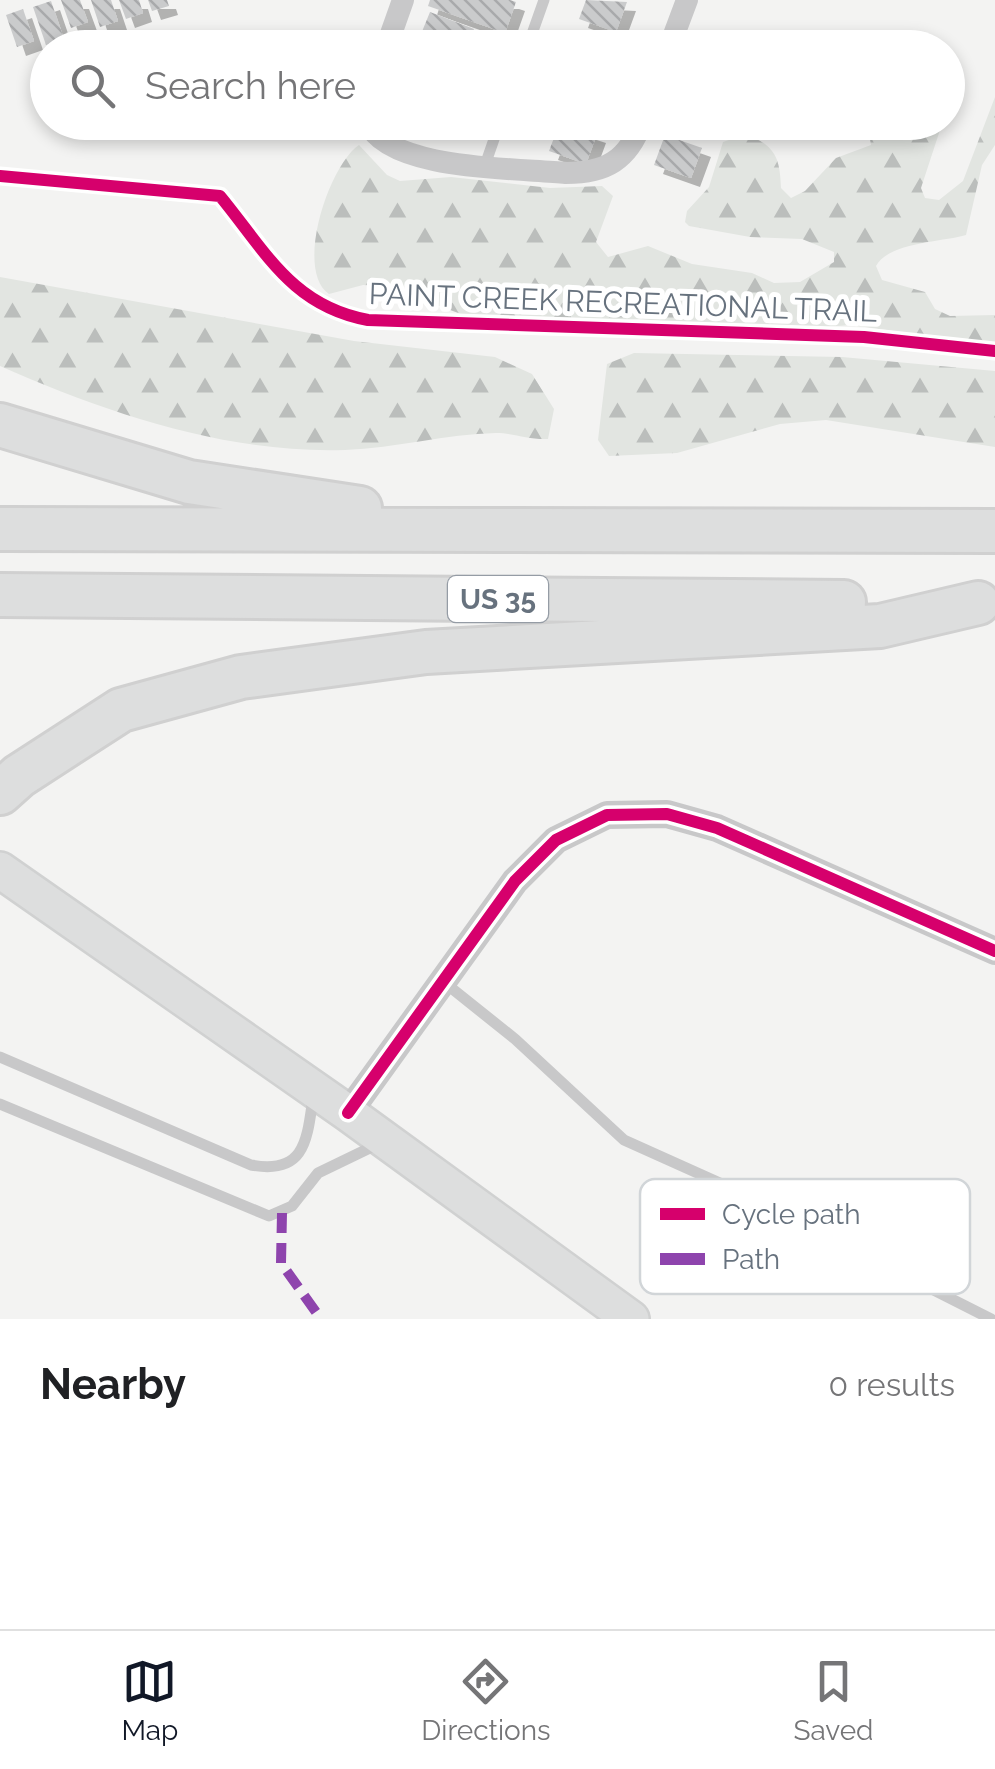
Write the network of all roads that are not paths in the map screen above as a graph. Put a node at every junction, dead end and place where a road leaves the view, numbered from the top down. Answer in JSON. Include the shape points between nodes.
{"nodes":[{"id":1,"x":403,"y":0,"type":"edge"},
{"id":2,"x":544,"y":0,"type":"edge"},
{"id":3,"x":687,"y":0,"type":"edge"},
{"id":4,"x":392,"y":30,"type":"edge"},
{"id":5,"x":533,"y":30,"type":"edge"},
{"id":6,"x":676,"y":30,"type":"edge"},
{"id":7,"x":381,"y":140,"type":"edge"},
{"id":8,"x":494,"y":140,"type":"edge"},
{"id":9,"x":635,"y":140,"type":"edge"},
{"id":10,"x":485,"y":165,"type":"junction"},
{"id":11,"x":0,"y":425,"type":"edge"},
{"id":12,"x":0,"y":529,"type":"edge"},
{"id":13,"x":438,"y":531,"type":"junction"},
{"id":14,"x":995,"y":531,"type":"edge"},
{"id":15,"x":0,"y":594,"type":"edge"},
{"id":16,"x":986,"y":603,"type":"edge"},
{"id":17,"x":0,"y":793,"type":"edge"},
{"id":18,"x":0,"y":870,"type":"edge"},
{"id":19,"x":995,"y":951,"type":"edge"},
{"id":20,"x":441,"y":980,"type":"junction"},
{"id":21,"x":0,"y":1057,"type":"edge"},
{"id":22,"x":314,"y":1089,"type":"junction"},
{"id":23,"x":0,"y":1104,"type":"edge"},
{"id":24,"x":348,"y":1113,"type":"junction"},
{"id":25,"x":386,"y":1140,"type":"junction"},
{"id":26,"x":709,"y":1179,"type":"edge"},
{"id":27,"x":942,"y":1294,"type":"edge"},
{"id":28,"x":631,"y":1319,"type":"edge"},
{"id":29,"x":992,"y":1319,"type":"edge"}],
"edges":[{"from":1,"to":4,"type":"street"},
{"from":2,"to":5,"type":"lane"},
{"from":3,"to":6,"type":"street"},
{"from":7,"to":10,"type":"street","via":[[416,158]]},
{"from":8,"to":10,"type":"lane"},
{"from":9,"to":10,"type":"street","via":[[617,164],[590,173]]},
{"from":11,"to":13,"type":"highway","via":[[188,482],[375,510]]},
{"from":12,"to":13,"type":"highway"},
{"from":13,"to":14,"type":"highway"},
{"from":15,"to":16,"type":"highway","number":"US 35"},
{"from":16,"to":17,"type":"highway","via":[[880,626],[426,652],[241,677],[120,710]]},
{"from":18,"to":22,"type":"main road"},
{"from":19,"to":20,"type":"street","via":[[718,828],[667,814],[620,814],[582,824],[536,858]]},
{"from":20,"to":24,"type":"street"},
{"from":20,"to":26,"type":"lane","via":[[624,1140]]},
{"from":21,"to":22,"type":"lane","via":[[268,1168],[299,1154]]},
{"from":22,"to":24,"type":"main road"},
{"from":23,"to":25,"type":"lane","via":[[268,1216],[292,1206],[318,1173]]},
{"from":24,"to":25,"type":"main road"},
{"from":25,"to":28,"type":"main road"},
{"from":27,"to":29,"type":"lane"}]}
